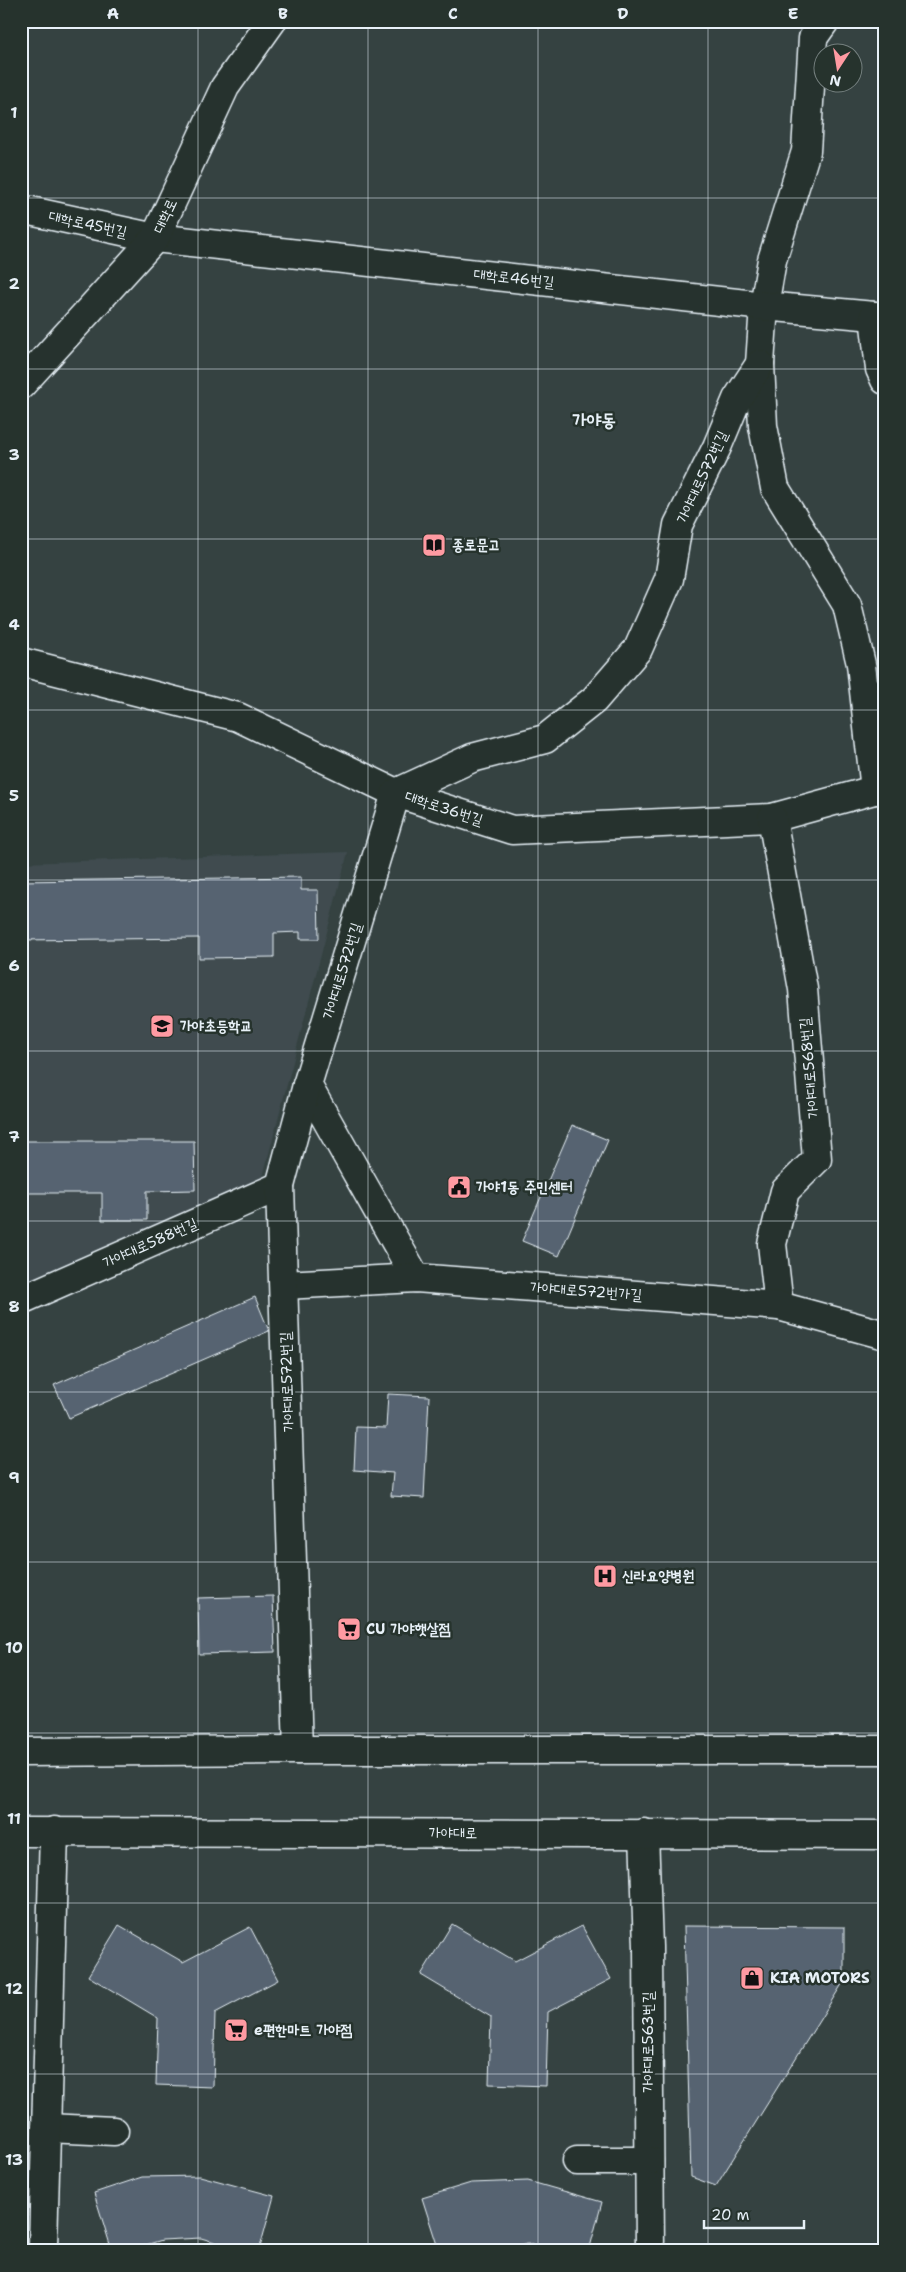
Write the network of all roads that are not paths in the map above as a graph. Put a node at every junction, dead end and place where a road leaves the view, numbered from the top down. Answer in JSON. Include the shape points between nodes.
{"nodes":[{"id":1,"x":272,"y":21,"type":"edge"},
{"id":2,"x":825,"y":21,"type":"edge"},
{"id":3,"x":21,"y":209,"type":"edge"},
{"id":4,"x":155,"y":238,"type":"junction"},
{"id":5,"x":764,"y":306,"type":"junction"},
{"id":6,"x":879,"y":316,"type":"edge"},
{"id":7,"x":760,"y":364,"type":"junction"},
{"id":8,"x":885,"y":380,"type":"edge"},
{"id":9,"x":21,"y":385,"type":"edge"},
{"id":10,"x":21,"y":662,"type":"edge"},
{"id":11,"x":880,"y":788,"type":"edge"},
{"id":12,"x":396,"y":793,"type":"junction"},
{"id":13,"x":772,"y":818,"type":"junction"},
{"id":14,"x":307,"y":1085,"type":"junction"},
{"id":15,"x":280,"y":1186,"type":"junction"},
{"id":16,"x":416,"y":1278,"type":"junction"},
{"id":17,"x":284,"y":1285,"type":"junction"},
{"id":18,"x":21,"y":1300,"type":"edge"},
{"id":19,"x":779,"y":1306,"type":"junction"},
{"id":20,"x":885,"y":1334,"type":"edge"},
{"id":21,"x":298,"y":1750,"type":"junction"},
{"id":22,"x":885,"y":1750,"type":"edge"},
{"id":23,"x":21,"y":1752,"type":"edge"},
{"id":24,"x":54,"y":1831,"type":"junction"},
{"id":25,"x":21,"y":1832,"type":"edge"},
{"id":26,"x":644,"y":1833,"type":"junction"},
{"id":27,"x":885,"y":1836,"type":"edge"},
{"id":28,"x":46,"y":2128,"type":"junction"},
{"id":29,"x":114,"y":2131,"type":"dead end"},
{"id":30,"x":577,"y":2161,"type":"dead end"},
{"id":31,"x":650,"y":2161,"type":"junction"},
{"id":32,"x":43,"y":2246,"type":"dead end"},
{"id":33,"x":650,"y":2251,"type":"edge"}],
"edges":[{"from":1,"to":4,"type":"street","name":"대학로","via":[[225,86]]},
{"from":2,"to":5,"type":"street","name":"가야대로572번길","via":[[813,38],[806,151],[772,260]]},
{"from":3,"to":4,"type":"street","name":"대학로45번길"},
{"from":4,"to":5,"type":"street","name":"대학로46번길"},
{"from":4,"to":9,"type":"street","name":"대학로"},
{"from":5,"to":6,"type":"street","name":"대학로46번길"},
{"from":5,"to":7,"type":"street","name":"가야대로572번길"},
{"from":6,"to":8,"type":"street","name":"대학로46번길","via":[[880,370]]},
{"from":7,"to":11,"type":"street","name":"가야대로572번길","via":[[763,426],[775,488],[847,605],[861,664]]},
{"from":7,"to":12,"type":"street","name":"가야대로572번길","via":[[737,399],[678,525],[669,580],[638,649],[594,700],[545,739],[472,758]]},
{"from":10,"to":12,"type":"street","name":"대학로36번길","via":[[238,716]]},
{"from":11,"to":13,"type":"street","name":"대학로36번길"},
{"from":12,"to":13,"type":"street","name":"대학로36번길","via":[[512,830]]},
{"from":12,"to":14,"type":"street","name":"가야대로572번길"},
{"from":13,"to":19,"type":"street","name":"가야대로568번길","via":[[803,989],[816,1159],[785,1191],[772,1244]]},
{"from":14,"to":15,"type":"street","name":"가야대로572번길"},
{"from":14,"to":16,"type":"street"},
{"from":15,"to":17,"type":"street","name":"가야대로572번길"},
{"from":15,"to":18,"type":"street","name":"가야대로588번길"},
{"from":16,"to":17,"type":"street","name":"가야대로572번가길"},
{"from":16,"to":19,"type":"street","name":"가야대로572번가길"},
{"from":17,"to":21,"type":"street","name":"가야대로572번길"},
{"from":19,"to":20,"type":"street","name":"가야대로572번가길"},
{"from":21,"to":22,"type":"street"},
{"from":21,"to":23,"type":"street"},
{"from":24,"to":25,"type":"street","name":"가야대로"},
{"from":24,"to":26,"type":"street","name":"가야대로"},
{"from":24,"to":28,"type":"street"},
{"from":26,"to":27,"type":"street","name":"가야대로"},
{"from":26,"to":31,"type":"street","name":"가야대로563번길"},
{"from":28,"to":29,"type":"street"},
{"from":28,"to":32,"type":"street"},
{"from":30,"to":31,"type":"street"},
{"from":31,"to":33,"type":"street","name":"가야대로563번길"}]}
